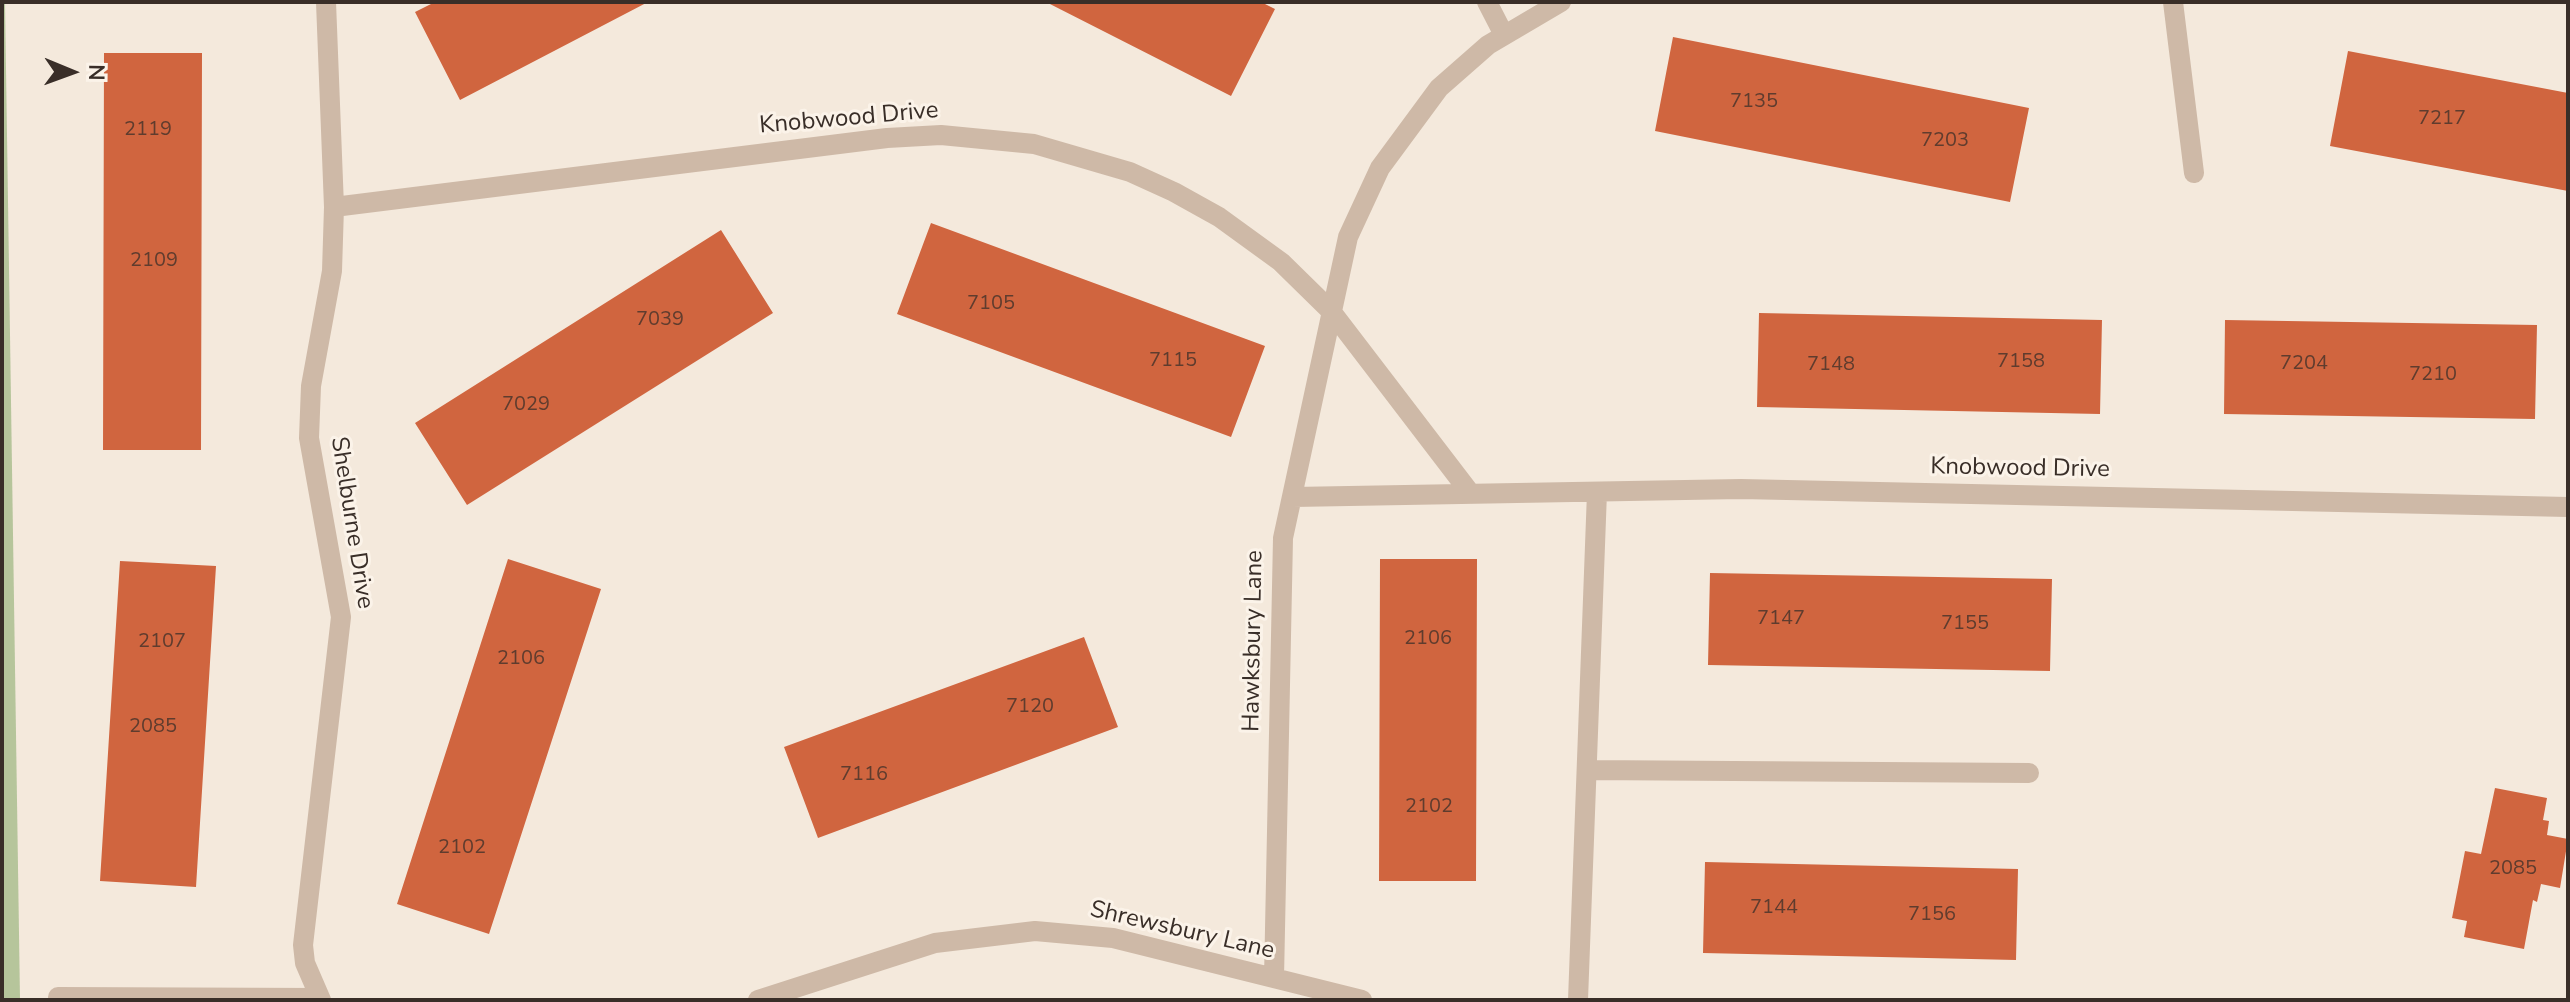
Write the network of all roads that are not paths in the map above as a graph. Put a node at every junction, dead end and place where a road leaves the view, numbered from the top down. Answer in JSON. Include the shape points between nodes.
{"nodes":[{"id":1,"x":326,"y":2,"type":"edge"},
{"id":2,"x":1487,"y":2,"type":"edge"},
{"id":3,"x":1561,"y":2,"type":"edge"},
{"id":4,"x":2173,"y":2,"type":"edge"},
{"id":5,"x":1504,"y":35,"type":"junction"},
{"id":6,"x":2194,"y":173,"type":"dead end"},
{"id":7,"x":334,"y":207,"type":"junction"},
{"id":8,"x":1331,"y":311,"type":"junction"},
{"id":9,"x":1597,"y":492,"type":"junction"},
{"id":10,"x":1471,"y":494,"type":"junction"},
{"id":11,"x":1293,"y":497,"type":"junction"},
{"id":12,"x":2568,"y":507,"type":"edge"},
{"id":13,"x":1587,"y":770,"type":"junction"},
{"id":14,"x":2029,"y":773,"type":"dead end"},
{"id":15,"x":1274,"y":978,"type":"junction"},
{"id":16,"x":58,"y":997,"type":"dead end"},
{"id":17,"x":320,"y":999,"type":"edge"},
{"id":18,"x":758,"y":1000,"type":"edge"},
{"id":19,"x":1362,"y":1000,"type":"edge"},
{"id":20,"x":1578,"y":1000,"type":"edge"}],
"edges":[{"from":1,"to":7,"type":"street","name":"Shelburne Drive"},
{"from":2,"to":5,"type":"street"},
{"from":3,"to":5,"type":"street","name":"Hawksbury Lane"},
{"from":4,"to":6,"type":"street"},
{"from":5,"to":8,"type":"street","name":"Hawksbury Lane","via":[[1439,88],[1380,168],[1348,237]]},
{"from":7,"to":8,"type":"street","name":"Knobwood Drive","via":[[887,138],[992,138],[1082,156],[1185,197],[1281,262]]},
{"from":7,"to":17,"type":"street","name":"Shelburne Drive","via":[[332,271],[311,386],[309,438],[341,617],[303,945]]},
{"from":8,"to":10,"type":"street","name":"Knobwood Drive"},
{"from":8,"to":11,"type":"street","name":"Hawksbury Lane"},
{"from":9,"to":10,"type":"street","name":"Knobwood Drive"},
{"from":9,"to":12,"type":"street","name":"Knobwood Drive","via":[[1757,489]]},
{"from":9,"to":13,"type":"street"},
{"from":10,"to":11,"type":"street","name":"Knobwood Drive"},
{"from":11,"to":15,"type":"street","name":"Hawksbury Lane","via":[[1283,538]]},
{"from":13,"to":14,"type":"street"},
{"from":13,"to":20,"type":"street"},
{"from":15,"to":18,"type":"street","name":"Shrewsbury Lane","via":[[1113,938],[1013,932],[917,947]]},
{"from":15,"to":19,"type":"street","name":"Shrewsbury Lane"},
{"from":16,"to":17,"type":"street"}]}
